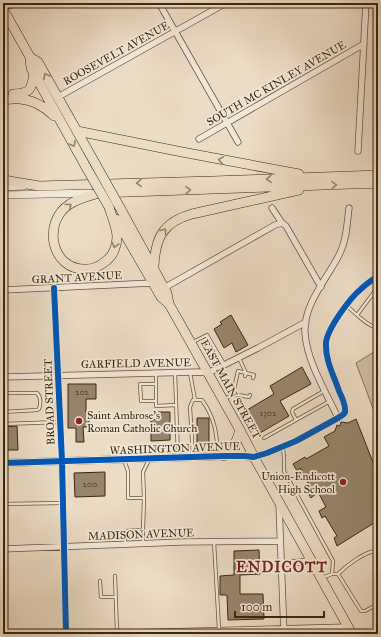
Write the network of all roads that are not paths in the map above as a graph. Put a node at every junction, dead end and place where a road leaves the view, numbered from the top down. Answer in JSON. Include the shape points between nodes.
{"nodes":[{"id":1,"x":19,"y":3,"type":"edge"},
{"id":2,"x":159,"y":3,"type":"edge"},
{"id":3,"x":226,"y":3,"type":"edge"},
{"id":4,"x":366,"y":3,"type":"edge"},
{"id":5,"x":3,"y":8,"type":"edge"},
{"id":6,"x":175,"y":32,"type":"junction"},
{"id":7,"x":364,"y":44,"type":"junction"},
{"id":8,"x":30,"y":57,"type":"junction"},
{"id":9,"x":34,"y":74,"type":"junction"},
{"id":10,"x":3,"y":94,"type":"edge"},
{"id":11,"x":58,"y":97,"type":"junction"},
{"id":12,"x":6,"y":101,"type":"edge"},
{"id":13,"x":60,"y":121,"type":"junction"},
{"id":14,"x":227,"y":123,"type":"junction"},
{"id":15,"x":77,"y":131,"type":"junction"},
{"id":16,"x":199,"y":139,"type":"dead end"},
{"id":17,"x":238,"y":142,"type":"dead end"},
{"id":18,"x":358,"y":151,"type":"dead end"},
{"id":19,"x":378,"y":175,"type":"edge"},
{"id":20,"x":328,"y":177,"type":"junction"},
{"id":21,"x":3,"y":179,"type":"edge"},
{"id":22,"x":378,"y":184,"type":"edge"},
{"id":23,"x":317,"y":185,"type":"junction"},
{"id":24,"x":39,"y":186,"type":"junction"},
{"id":25,"x":3,"y":187,"type":"edge"},
{"id":26,"x":99,"y":193,"type":"junction"},
{"id":27,"x":3,"y":195,"type":"edge"},
{"id":28,"x":109,"y":207,"type":"junction"},
{"id":29,"x":272,"y":208,"type":"dead end"},
{"id":30,"x":349,"y":208,"type":"dead end"},
{"id":31,"x":282,"y":223,"type":"junction"},
{"id":32,"x":154,"y":268,"type":"junction"},
{"id":33,"x":378,"y":276,"type":"edge"},
{"id":34,"x":153,"y":283,"type":"junction"},
{"id":35,"x":321,"y":287,"type":"junction"},
{"id":36,"x":54,"y":288,"type":"junction"},
{"id":37,"x":164,"y":288,"type":"junction"},
{"id":38,"x":3,"y":290,"type":"edge"},
{"id":39,"x":378,"y":290,"type":"edge"},
{"id":40,"x":169,"y":304,"type":"junction"},
{"id":41,"x":347,"y":306,"type":"junction"},
{"id":42,"x":357,"y":315,"type":"junction"},
{"id":43,"x":306,"y":322,"type":"junction"},
{"id":44,"x":378,"y":328,"type":"edge"},
{"id":45,"x":191,"y":343,"type":"junction"},
{"id":46,"x":239,"y":357,"type":"junction"},
{"id":47,"x":224,"y":364,"type":"junction"},
{"id":48,"x":175,"y":372,"type":"junction"},
{"id":49,"x":190,"y":372,"type":"junction"},
{"id":50,"x":156,"y":373,"type":"junction"},
{"id":51,"x":208,"y":373,"type":"junction"},
{"id":52,"x":246,"y":374,"type":"junction"},
{"id":53,"x":58,"y":375,"type":"junction"},
{"id":54,"x":3,"y":377,"type":"edge"},
{"id":55,"x":254,"y":378,"type":"dead end"},
{"id":56,"x":156,"y":384,"type":"junction"},
{"id":57,"x":325,"y":391,"type":"junction"},
{"id":58,"x":3,"y":393,"type":"edge"},
{"id":59,"x":233,"y":394,"type":"junction"},
{"id":60,"x":250,"y":395,"type":"dead end"},
{"id":61,"x":195,"y":400,"type":"junction"},
{"id":62,"x":223,"y":400,"type":"junction"},
{"id":63,"x":156,"y":401,"type":"junction"},
{"id":64,"x":330,"y":401,"type":"junction"},
{"id":65,"x":176,"y":405,"type":"junction"},
{"id":66,"x":3,"y":412,"type":"edge"},
{"id":67,"x":338,"y":418,"type":"junction"},
{"id":68,"x":296,"y":420,"type":"junction"},
{"id":69,"x":60,"y":422,"type":"junction"},
{"id":70,"x":3,"y":424,"type":"edge"},
{"id":71,"x":240,"y":430,"type":"junction"},
{"id":72,"x":264,"y":438,"type":"dead end"},
{"id":73,"x":283,"y":446,"type":"junction"},
{"id":74,"x":221,"y":456,"type":"junction"},
{"id":75,"x":178,"y":457,"type":"junction"},
{"id":76,"x":193,"y":457,"type":"junction"},
{"id":77,"x":254,"y":457,"type":"junction"},
{"id":78,"x":150,"y":458,"type":"junction"},
{"id":79,"x":124,"y":459,"type":"junction"},
{"id":80,"x":62,"y":461,"type":"junction"},
{"id":81,"x":3,"y":463,"type":"edge"},
{"id":82,"x":144,"y":498,"type":"junction"},
{"id":83,"x":279,"y":502,"type":"junction"},
{"id":84,"x":63,"y":503,"type":"junction"},
{"id":85,"x":3,"y":504,"type":"edge"},
{"id":86,"x":143,"y":530,"type":"junction"},
{"id":87,"x":280,"y":541,"type":"junction"},
{"id":88,"x":214,"y":542,"type":"junction"},
{"id":89,"x":125,"y":544,"type":"junction"},
{"id":90,"x":143,"y":544,"type":"junction"},
{"id":91,"x":64,"y":547,"type":"junction"},
{"id":92,"x":3,"y":549,"type":"edge"},
{"id":93,"x":378,"y":551,"type":"edge"},
{"id":94,"x":311,"y":560,"type":"junction"},
{"id":95,"x":281,"y":564,"type":"junction"},
{"id":96,"x":332,"y":574,"type":"junction"},
{"id":97,"x":338,"y":574,"type":"junction"},
{"id":98,"x":115,"y":576,"type":"dead end"},
{"id":99,"x":321,"y":578,"type":"junction"},
{"id":100,"x":100,"y":581,"type":"dead end"},
{"id":101,"x":116,"y":597,"type":"junction"},
{"id":102,"x":378,"y":604,"type":"edge"},
{"id":103,"x":219,"y":630,"type":"junction"},
{"id":104,"x":283,"y":631,"type":"edge"},
{"id":105,"x":350,"y":631,"type":"edge"},
{"id":106,"x":117,"y":633,"type":"junction"},
{"id":107,"x":158,"y":633,"type":"edge"},
{"id":108,"x":66,"y":634,"type":"edge"},
{"id":109,"x":84,"y":634,"type":"edge"}],
"edges":[{"from":1,"to":5,"type":"street"},
{"from":2,"to":6,"type":"street"},
{"from":3,"to":6,"type":"street","name":"ROOSEVELT AVENUE"},
{"from":4,"to":7,"type":"street"},
{"from":5,"to":8,"type":"main road","name":"EAST MAIN STREET"},
{"from":6,"to":11,"type":"street","name":"ROOSEVELT AVENUE"},
{"from":6,"to":14,"type":"street"},
{"from":7,"to":14,"type":"street","name":"SOUTH MC KINLEY AVENUE"},
{"from":7,"to":18,"type":"street"},
{"from":8,"to":9,"type":"main road","name":"EAST MAIN STREET"},
{"from":11,"to":8,"type":"main road","name":"EAST MAIN STREET","one_way":true,"via":[[38,62]]},
{"from":9,"to":10,"type":"main road","via":[[33,84],[25,94]]},
{"from":9,"to":13,"type":"main road","name":"EAST MAIN STREET"},
{"from":11,"to":15,"type":"main road","name":"EAST MAIN STREET"},
{"from":12,"to":13,"type":"main road","via":[[18,99],[38,103]]},
{"from":13,"to":28,"type":"main road","name":"EAST MAIN STREET","one_way":true,"bridge":true},
{"from":14,"to":16,"type":"street","name":"SOUTH MC KINLEY AVENUE"},
{"from":14,"to":17,"type":"street"},
{"from":20,"to":15,"type":"main road","one_way":true,"via":[[297,174]]},
{"from":15,"to":32,"type":"main road","name":"EAST MAIN STREET","bridge":true},
{"from":19,"to":20,"type":"main road"},
{"from":20,"to":24,"type":"main road","one_way":true},
{"from":21,"to":24,"type":"main road"},
{"from":23,"to":22,"type":"main road","one_way":true},
{"from":26,"to":23,"type":"main road","one_way":true},
{"from":32,"to":23,"type":"main road","one_way":true,"via":[[154,254],[160,237],[166,227],[174,221],[192,214]]},
{"from":24,"to":25,"type":"street"},
{"from":26,"to":27,"type":"street"},
{"from":28,"to":26,"type":"main road","one_way":true,"via":[[117,235],[115,248],[108,260],[92,269],[78,269],[67,264],[54,247],[53,232],[56,219],[70,204]]},
{"from":28,"to":34,"type":"main road","name":"EAST MAIN STREET"},
{"from":29,"to":31,"type":"street"},
{"from":30,"to":35,"type":"street","via":[[344,242]]},
{"from":31,"to":35,"type":"street"},
{"from":31,"to":37,"type":"street"},
{"from":32,"to":37,"type":"main road","name":"EAST MAIN STREET"},
{"from":33,"to":41,"type":"street","via":[[360,290]]},
{"from":34,"to":36,"type":"street","name":"GRANT AVENUE"},
{"from":34,"to":40,"type":"main road","name":"EAST MAIN STREET","via":[[161,297]]},
{"from":35,"to":43,"type":"street","via":[[307,314]]},
{"from":36,"to":38,"type":"street","name":"GRANT AVENUE"},
{"from":36,"to":53,"type":"street","name":"BROAD STREET"},
{"from":37,"to":40,"type":"main road","name":"EAST MAIN STREET"},
{"from":39,"to":42,"type":"lane"},
{"from":40,"to":45,"type":"main road","name":"EAST MAIN STREET"},
{"from":41,"to":42,"type":"lane"},
{"from":41,"to":67,"type":"street","via":[[333,324],[326,342],[326,353],[344,404],[345,411]]},
{"from":42,"to":44,"type":"lane"},
{"from":43,"to":46,"type":"street"},
{"from":43,"to":57,"type":"street","via":[[307,347]]},
{"from":45,"to":47,"type":"lane","via":[[207,335]]},
{"from":45,"to":51,"type":"main road","name":"EAST MAIN STREET"},
{"from":46,"to":47,"type":"street"},
{"from":46,"to":52,"type":"lane"},
{"from":47,"to":51,"type":"street"},
{"from":48,"to":49,"type":"street","name":"GARFIELD AVENUE"},
{"from":48,"to":50,"type":"street","name":"GARFIELD AVENUE"},
{"from":48,"to":65,"type":"lane"},
{"from":49,"to":51,"type":"street","name":"GARFIELD AVENUE"},
{"from":49,"to":61,"type":"lane"},
{"from":50,"to":53,"type":"street","name":"GARFIELD AVENUE"},
{"from":50,"to":56,"type":"lane"},
{"from":51,"to":62,"type":"main road","name":"EAST MAIN STREET"},
{"from":52,"to":55,"type":"lane","via":[[254,374]]},
{"from":52,"to":59,"type":"lane","via":[[238,371]]},
{"from":53,"to":54,"type":"street","name":"GARFIELD AVENUE"},
{"from":53,"to":69,"type":"street","name":"BROAD STREET"},
{"from":56,"to":63,"type":"lane"},
{"from":56,"to":63,"type":"lane","via":[[140,384],[141,401]]},
{"from":57,"to":64,"type":"street"},
{"from":57,"to":68,"type":"lane","via":[[293,409]]},
{"from":58,"to":66,"type":"lane","via":[[37,393],[40,406],[39,410]]},
{"from":59,"to":60,"type":"lane","via":[[249,398]]},
{"from":59,"to":62,"type":"lane"},
{"from":61,"to":74,"type":"lane","via":[[202,400],[206,406],[215,427]]},
{"from":61,"to":76,"type":"lane","via":[[190,407]]},
{"from":62,"to":71,"type":"main road","name":"EAST MAIN STREET"},
{"from":63,"to":65,"type":"lane","via":[[156,406]]},
{"from":64,"to":67,"type":"street"},
{"from":64,"to":68,"type":"lane"},
{"from":65,"to":75,"type":"lane"},
{"from":67,"to":73,"type":"street","name":"WASHINGTON AVENUE"},
{"from":68,"to":72,"type":"lane"},
{"from":69,"to":70,"type":"lane"},
{"from":69,"to":80,"type":"street","name":"BROAD STREET"},
{"from":71,"to":74,"type":"main road","via":[[232,451]]},
{"from":71,"to":77,"type":"main road","name":"EAST MAIN STREET"},
{"from":73,"to":77,"type":"street","name":"WASHINGTON AVENUE"},
{"from":73,"to":96,"type":"lane","via":[[284,471],[333,561]]},
{"from":74,"to":76,"type":"street","name":"WASHINGTON AVENUE"},
{"from":74,"to":77,"type":"street","name":"WASHINGTON AVENUE"},
{"from":75,"to":76,"type":"street","name":"WASHINGTON AVENUE"},
{"from":75,"to":78,"type":"street","name":"WASHINGTON AVENUE"},
{"from":77,"to":83,"type":"main road","name":"EAST MAIN STREET"},
{"from":78,"to":79,"type":"street","name":"WASHINGTON AVENUE"},
{"from":78,"to":82,"type":"lane","via":[[143,472]]},
{"from":79,"to":80,"type":"street","name":"WASHINGTON AVENUE"},
{"from":79,"to":82,"type":"lane","via":[[128,471],[128,498]]},
{"from":80,"to":81,"type":"street","name":"WASHINGTON AVENUE"},
{"from":80,"to":84,"type":"street","name":"BROAD STREET"},
{"from":82,"to":86,"type":"lane"},
{"from":83,"to":87,"type":"street"},
{"from":83,"to":94,"type":"main road","name":"EAST MAIN STREET"},
{"from":84,"to":85,"type":"lane"},
{"from":84,"to":91,"type":"street","name":"BROAD STREET"},
{"from":86,"to":89,"type":"lane","via":[[125,531]]},
{"from":86,"to":90,"type":"lane"},
{"from":87,"to":88,"type":"street","name":"MADISON AVENUE"},
{"from":87,"to":95,"type":"street"},
{"from":88,"to":90,"type":"street","name":"MADISON AVENUE"},
{"from":88,"to":103,"type":"lane"},
{"from":89,"to":90,"type":"street","name":"MADISON AVENUE"},
{"from":89,"to":91,"type":"street","name":"MADISON AVENUE"},
{"from":91,"to":92,"type":"street","name":"MADISON AVENUE"},
{"from":91,"to":108,"type":"street","name":"BROAD STREET"},
{"from":93,"to":97,"type":"lane","via":[[369,552]]},
{"from":94,"to":95,"type":"street"},
{"from":94,"to":99,"type":"main road","name":"EAST MAIN STREET"},
{"from":95,"to":104,"type":"street"},
{"from":96,"to":97,"type":"lane"},
{"from":96,"to":99,"type":"lane"},
{"from":97,"to":102,"type":"lane","via":[[361,611]]},
{"from":98,"to":101,"type":"lane"},
{"from":99,"to":105,"type":"main road","name":"EAST MAIN STREET"},
{"from":100,"to":101,"type":"lane","via":[[101,597]]},
{"from":101,"to":106,"type":"lane"},
{"from":103,"to":104,"type":"street"},
{"from":103,"to":107,"type":"street"},
{"from":104,"to":105,"type":"street"},
{"from":106,"to":107,"type":"street"},
{"from":106,"to":109,"type":"street"}]}
